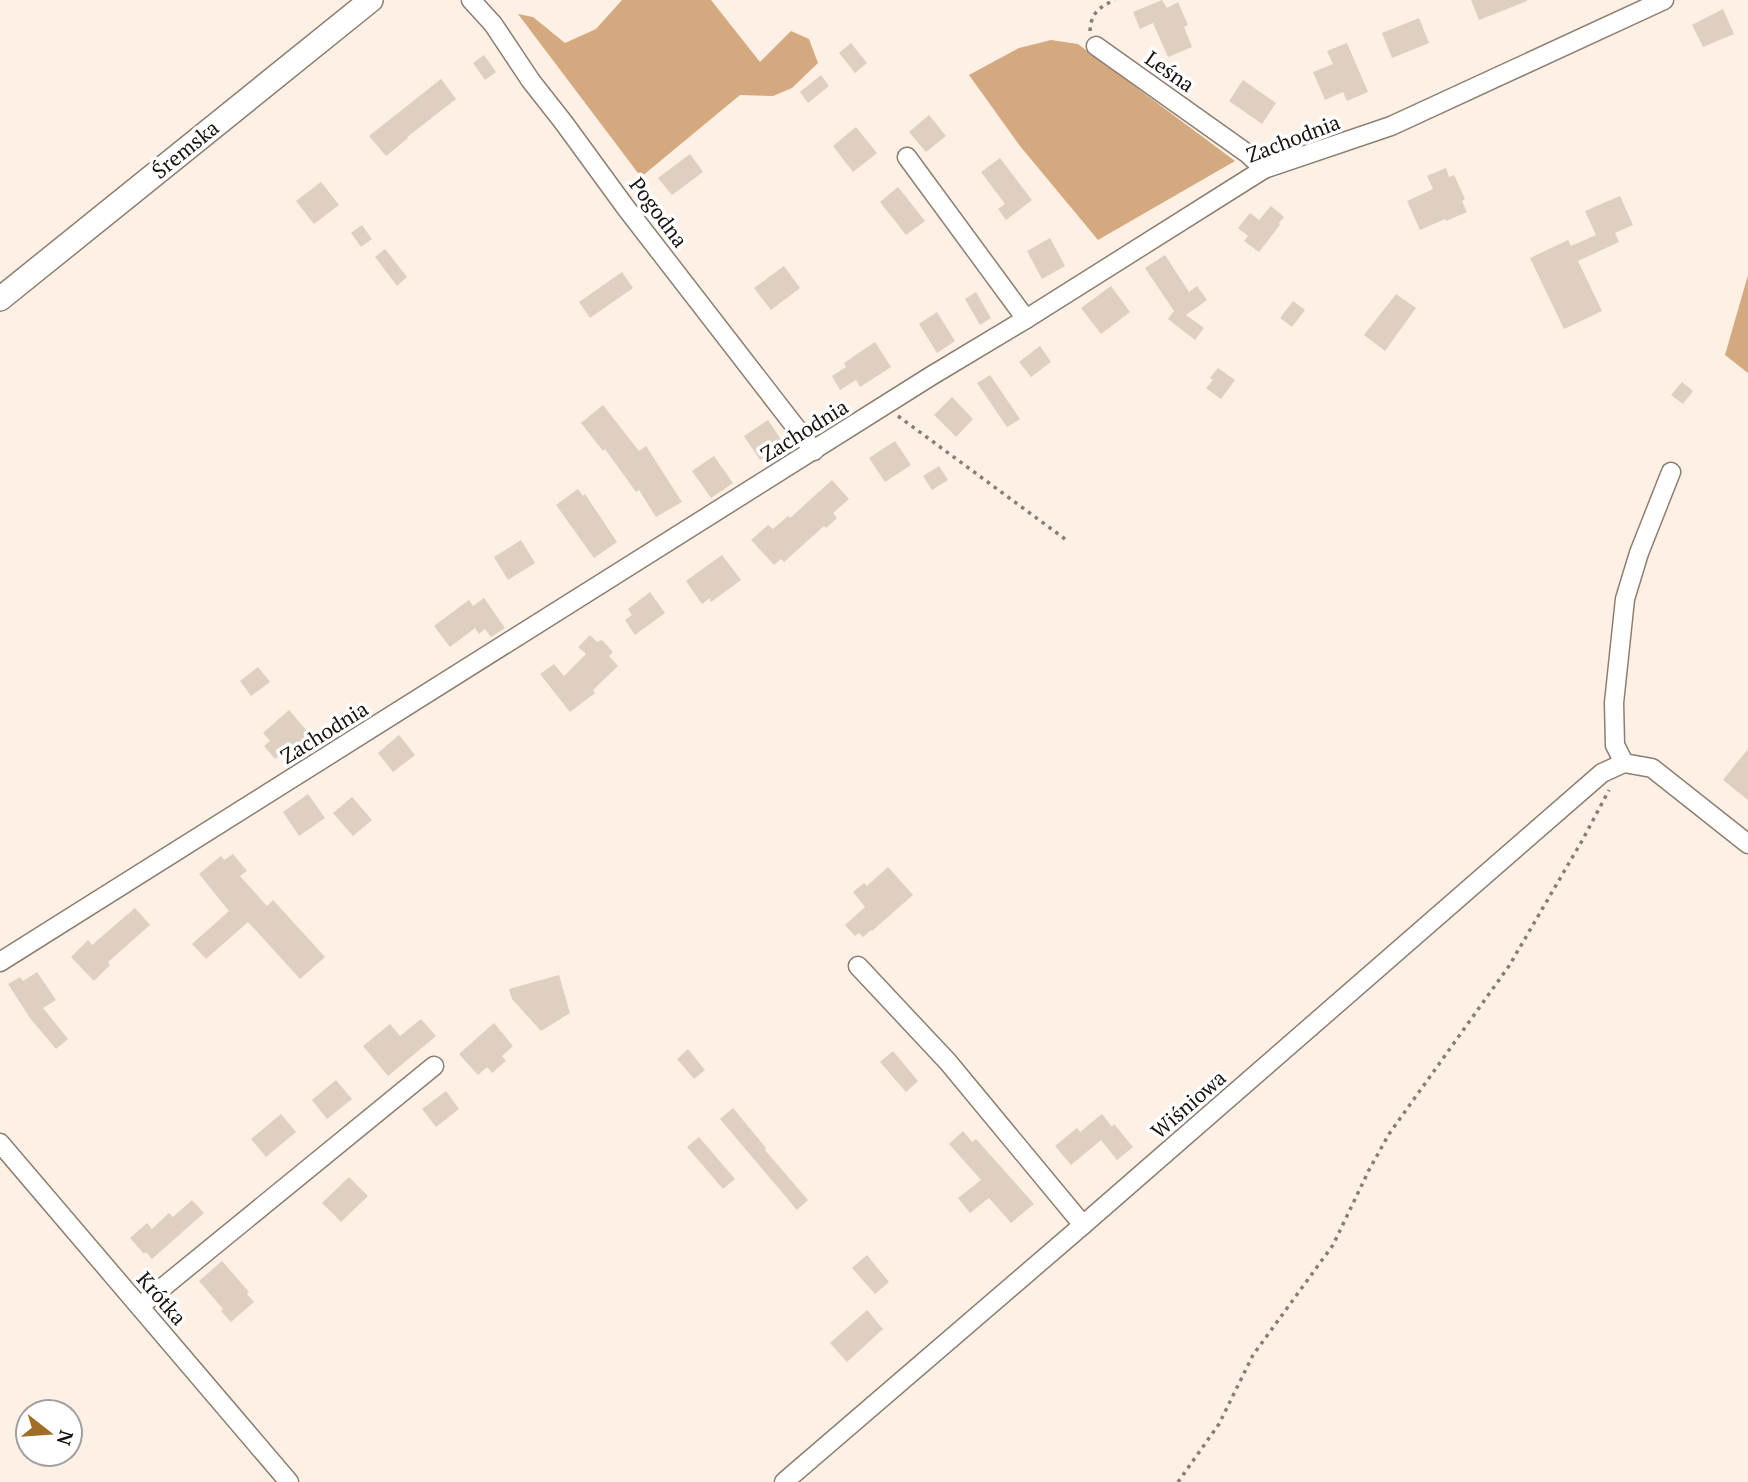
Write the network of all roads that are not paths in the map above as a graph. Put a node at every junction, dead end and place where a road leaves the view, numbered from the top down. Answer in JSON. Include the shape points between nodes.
{"nodes":[{"id":1,"x":371,"y":0,"type":"edge"},
{"id":2,"x":471,"y":0,"type":"edge"},
{"id":3,"x":1664,"y":0,"type":"edge"},
{"id":4,"x":1096,"y":46,"type":"road end"},
{"id":5,"x":907,"y":157,"type":"dead end"},
{"id":6,"x":1264,"y":169,"type":"junction"},
{"id":7,"x":0,"y":299,"type":"edge"},
{"id":8,"x":1027,"y":319,"type":"junction"},
{"id":9,"x":814,"y":451,"type":"junction"},
{"id":10,"x":1671,"y":472,"type":"dead end"},
{"id":11,"x":1624,"y":763,"type":"junction"},
{"id":12,"x":1748,"y":844,"type":"edge"},
{"id":13,"x":0,"y":962,"type":"edge"},
{"id":14,"x":858,"y":965,"type":"dead end"},
{"id":15,"x":434,"y":1066,"type":"dead end"},
{"id":16,"x":0,"y":1143,"type":"edge"},
{"id":17,"x":1083,"y":1225,"type":"junction"},
{"id":18,"x":140,"y":1306,"type":"junction"},
{"id":19,"x":289,"y":1482,"type":"edge"},
{"id":20,"x":784,"y":1482,"type":"edge"}],
"edges":[{"from":1,"to":7,"type":"main road","name":"Śremska"},
{"from":2,"to":9,"type":"street","name":"Pogodna"},
{"from":3,"to":6,"type":"street","name":"Zachodnia","via":[[1391,125]]},
{"from":4,"to":6,"type":"street","name":"Leśna"},
{"from":5,"to":8,"type":"street"},
{"from":6,"to":8,"type":"street","name":"Zachodnia"},
{"from":8,"to":9,"type":"street","name":"Zachodnia"},
{"from":9,"to":13,"type":"street","name":"Zachodnia"},
{"from":10,"to":11,"type":"street","via":[[1625,599],[1614,703],[1615,745]]},
{"from":11,"to":12,"type":"street","via":[[1653,768]]},
{"from":11,"to":17,"type":"street","name":"Wiśniowa","via":[[1591,782]]},
{"from":14,"to":17,"type":"street","via":[[948,1062]]},
{"from":15,"to":18,"type":"street"},
{"from":16,"to":18,"type":"street","name":"Krótka"},
{"from":17,"to":20,"type":"street","name":"Wiśniowa"},
{"from":18,"to":19,"type":"street","name":"Krótka"}]}
